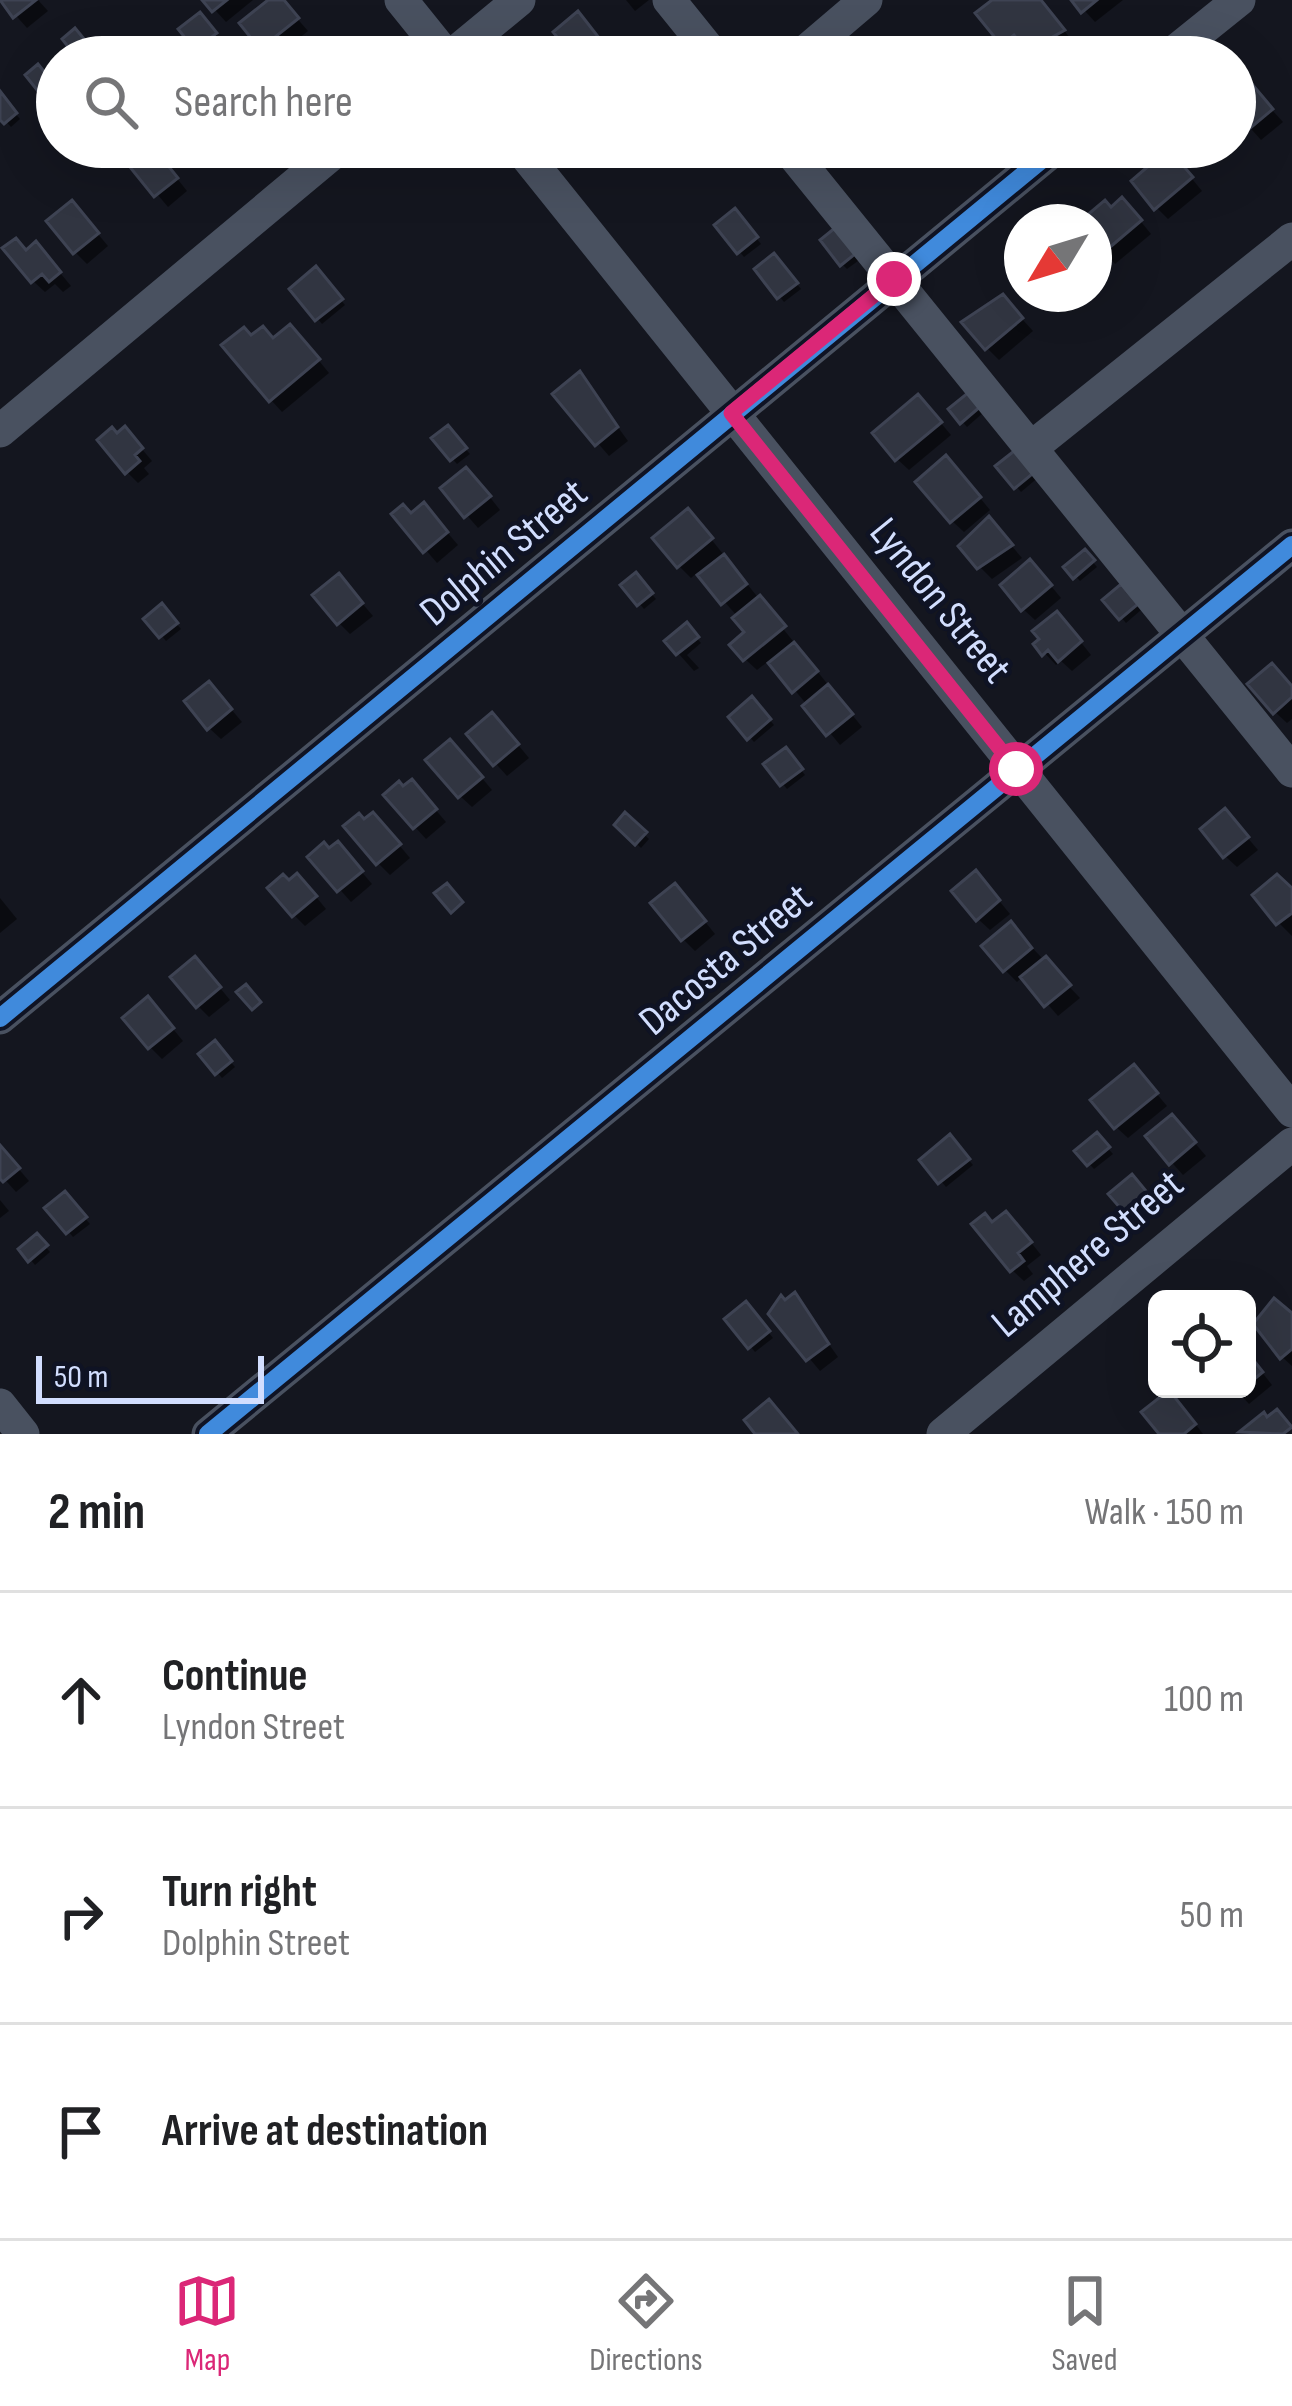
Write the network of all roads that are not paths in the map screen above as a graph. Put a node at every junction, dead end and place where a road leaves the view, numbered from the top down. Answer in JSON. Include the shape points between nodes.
{"nodes":[{"id":1,"x":401,"y":0,"type":"edge"},
{"id":2,"x":519,"y":0,"type":"edge"},
{"id":3,"x":668,"y":0,"type":"edge"},
{"id":4,"x":866,"y":0,"type":"edge"},
{"id":5,"x":1239,"y":0,"type":"edge"},
{"id":6,"x":431,"y":36,"type":"edge"},
{"id":7,"x":474,"y":36,"type":"edge"},
{"id":8,"x":698,"y":36,"type":"edge"},
{"id":9,"x":824,"y":36,"type":"edge"},
{"id":10,"x":1194,"y":36,"type":"edge"},
{"id":11,"x":315,"y":168,"type":"edge"},
{"id":12,"x":536,"y":168,"type":"edge"},
{"id":13,"x":804,"y":168,"type":"edge"},
{"id":14,"x":1032,"y":168,"type":"edge"},
{"id":15,"x":1292,"y":238,"type":"edge"},
{"id":16,"x":894,"y":279,"type":"junction"},
{"id":17,"x":731,"y":413,"type":"junction"},
{"id":18,"x":0,"y":431,"type":"edge"},
{"id":19,"x":1031,"y":448,"type":"junction"},
{"id":20,"x":1292,"y":545,"type":"edge"},
{"id":21,"x":1181,"y":633,"type":"junction"},
{"id":22,"x":1016,"y":769,"type":"junction"},
{"id":23,"x":1292,"y":771,"type":"edge"},
{"id":24,"x":0,"y":1018,"type":"edge"},
{"id":25,"x":1292,"y":1111,"type":"edge"},
{"id":26,"x":1292,"y":1144,"type":"edge"},
{"id":27,"x":0,"y":1405,"type":"edge"},
{"id":28,"x":23,"y":1434,"type":"edge"},
{"id":29,"x":208,"y":1434,"type":"edge"},
{"id":30,"x":943,"y":1434,"type":"edge"}],
"edges":[{"from":1,"to":6,"type":"street"},
{"from":2,"to":7,"type":"street"},
{"from":3,"to":8,"type":"street"},
{"from":4,"to":9,"type":"street"},
{"from":5,"to":10,"type":"street"},
{"from":11,"to":18,"type":"street"},
{"from":12,"to":17,"type":"street","name":"Lyndon Street"},
{"from":13,"to":16,"type":"street"},
{"from":14,"to":16,"type":"street","name":"Dolphin Street"},
{"from":15,"to":19,"type":"street"},
{"from":16,"to":17,"type":"street","name":"Dolphin Street"},
{"from":16,"to":19,"type":"street"},
{"from":17,"to":22,"type":"street","name":"Lyndon Street"},
{"from":17,"to":24,"type":"street","name":"Dolphin Street"},
{"from":19,"to":21,"type":"street"},
{"from":20,"to":21,"type":"street","name":"Dacosta Street"},
{"from":21,"to":22,"type":"street","name":"Dacosta Street"},
{"from":21,"to":23,"type":"street"},
{"from":22,"to":25,"type":"street","name":"Lyndon Street"},
{"from":22,"to":29,"type":"street","name":"Dacosta Street"},
{"from":26,"to":30,"type":"street","name":"Lamphere Street"},
{"from":27,"to":28,"type":"street"}]}
